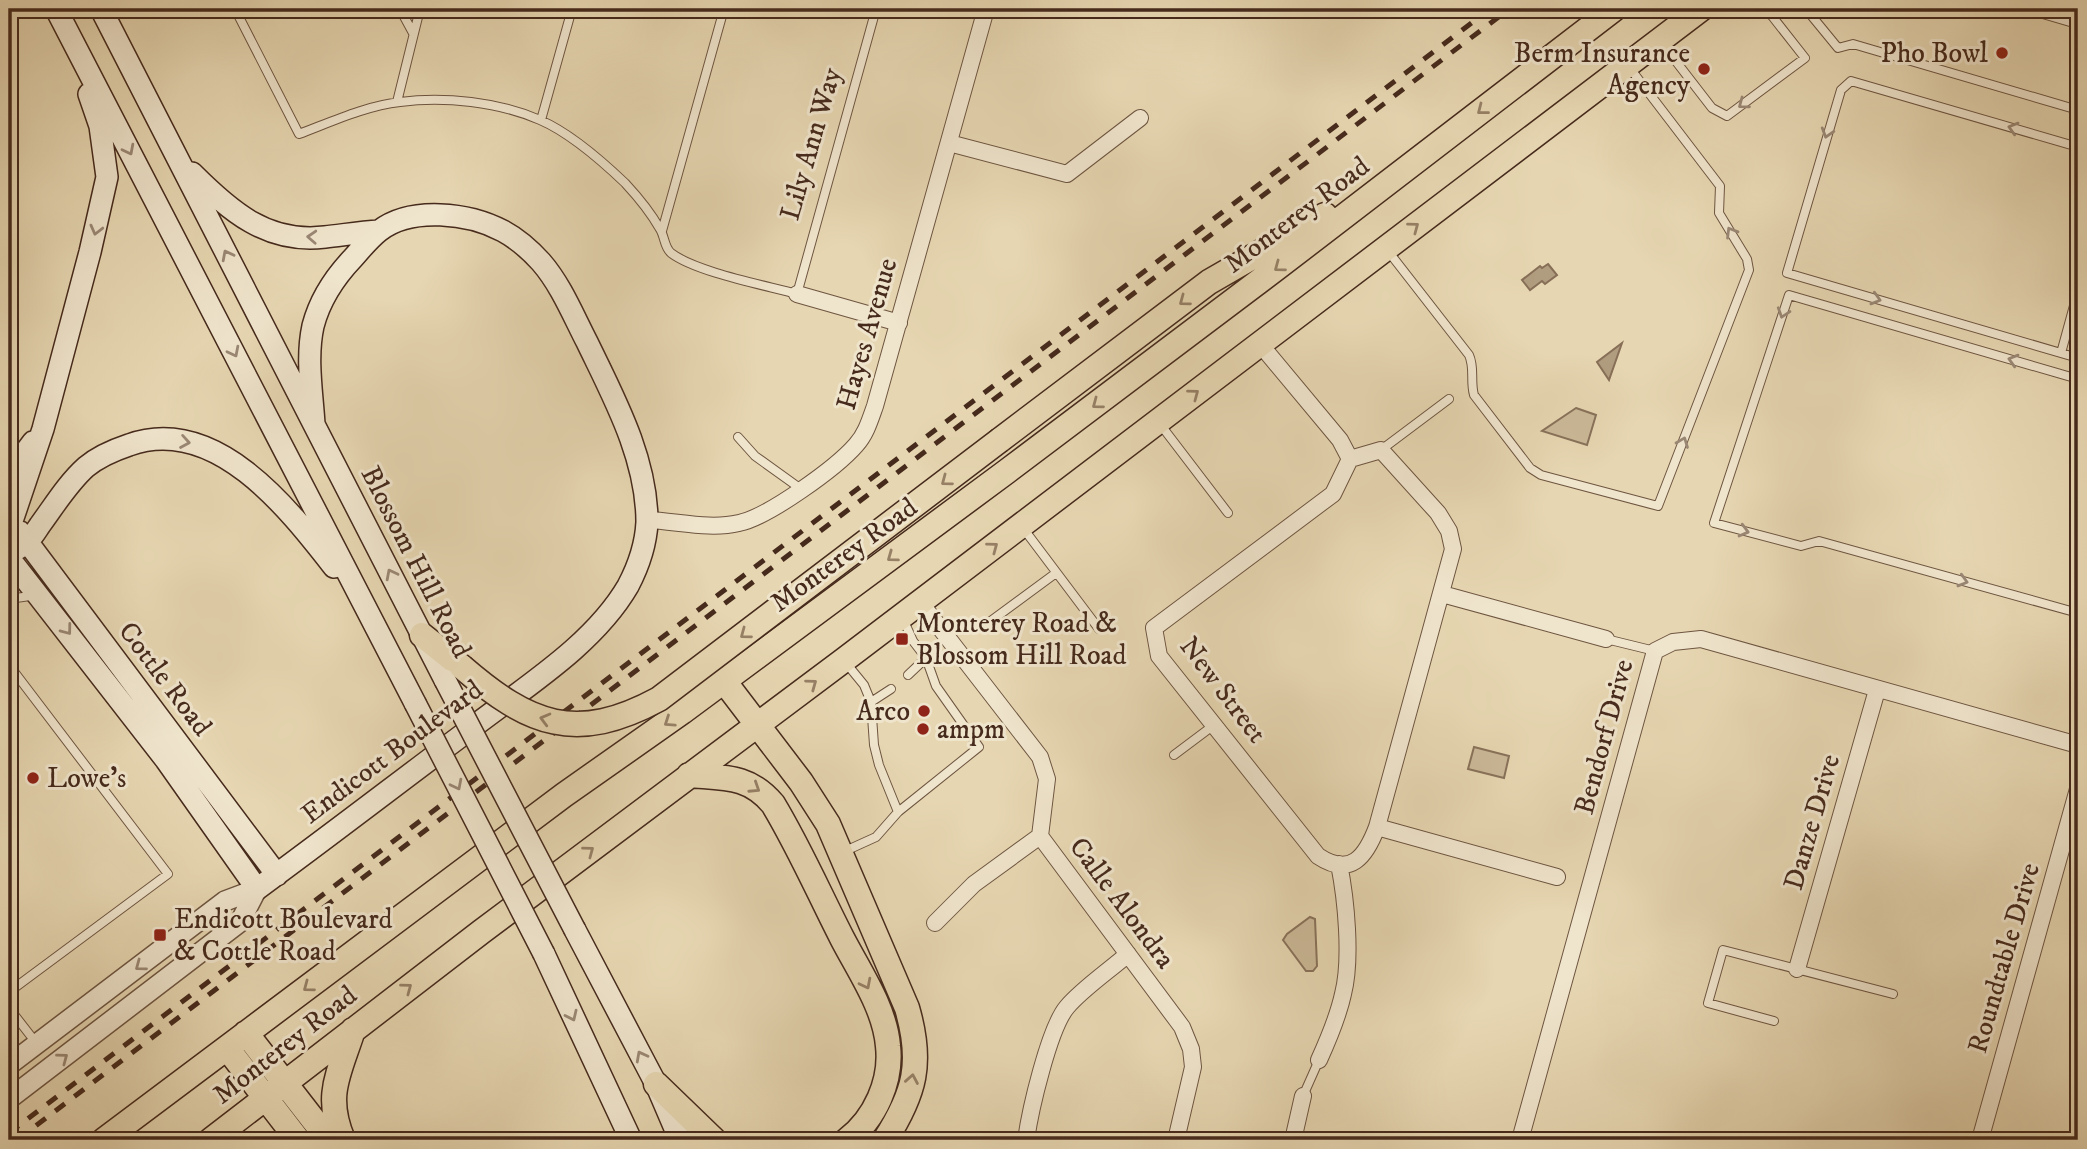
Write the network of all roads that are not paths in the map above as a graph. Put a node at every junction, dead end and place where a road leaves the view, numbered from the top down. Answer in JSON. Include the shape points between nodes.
{"nodes":[{"id":1,"x":57,"y":9,"type":"edge"},
{"id":2,"x":101,"y":9,"type":"edge"},
{"id":3,"x":235,"y":9,"type":"edge"},
{"id":4,"x":400,"y":9,"type":"edge"},
{"id":5,"x":419,"y":9,"type":"edge"},
{"id":6,"x":572,"y":9,"type":"edge"},
{"id":7,"x":724,"y":9,"type":"edge"},
{"id":8,"x":876,"y":9,"type":"edge"},
{"id":9,"x":986,"y":9,"type":"edge"},
{"id":10,"x":1614,"y":9,"type":"edge"},
{"id":11,"x":1701,"y":9,"type":"edge"},
{"id":12,"x":1763,"y":9,"type":"edge"},
{"id":13,"x":1805,"y":9,"type":"edge"},
{"id":14,"x":2026,"y":9,"type":"edge"},
{"id":15,"x":2070,"y":9,"type":"edge"},
{"id":16,"x":413,"y":33,"type":"junction"},
{"id":17,"x":1660,"y":40,"type":"junction"},
{"id":18,"x":1627,"y":65,"type":"junction"},
{"id":19,"x":87,"y":68,"type":"junction"},
{"id":20,"x":397,"y":102,"type":"junction"},
{"id":21,"x":2078,"y":110,"type":"edge"},
{"id":22,"x":1140,"y":118,"type":"dead end"},
{"id":23,"x":541,"y":120,"type":"junction"},
{"id":24,"x":949,"y":143,"type":"junction"},
{"id":25,"x":2078,"y":147,"type":"edge"},
{"id":26,"x":177,"y":159,"type":"junction"},
{"id":27,"x":1411,"y":165,"type":"junction"},
{"id":28,"x":379,"y":231,"type":"junction"},
{"id":29,"x":662,"y":232,"type":"junction"},
{"id":30,"x":1386,"y":248,"type":"junction"},
{"id":31,"x":2078,"y":291,"type":"edge"},
{"id":32,"x":797,"y":294,"type":"junction"},
{"id":33,"x":899,"y":323,"type":"junction"},
{"id":34,"x":1260,"y":344,"type":"junction"},
{"id":35,"x":2061,"y":353,"type":"junction"},
{"id":36,"x":2078,"y":358,"type":"edge"},
{"id":37,"x":2078,"y":379,"type":"edge"},
{"id":38,"x":1449,"y":398,"type":"dead end"},
{"id":39,"x":1158,"y":422,"type":"junction"},
{"id":40,"x":314,"y":424,"type":"junction"},
{"id":41,"x":43,"y":429,"type":"junction"},
{"id":42,"x":738,"y":437,"type":"dead end"},
{"id":43,"x":1381,"y":450,"type":"junction"},
{"id":44,"x":1350,"y":458,"type":"junction"},
{"id":45,"x":9,"y":469,"type":"edge"},
{"id":46,"x":801,"y":489,"type":"junction"},
{"id":47,"x":1228,"y":513,"type":"dead end"},
{"id":48,"x":647,"y":520,"type":"junction"},
{"id":49,"x":1021,"y":526,"type":"junction"},
{"id":50,"x":14,"y":530,"type":"edge"},
{"id":51,"x":9,"y":555,"type":"edge"},
{"id":52,"x":1056,"y":573,"type":"junction"},
{"id":53,"x":39,"y":594,"type":"junction"},
{"id":54,"x":1441,"y":594,"type":"junction"},
{"id":55,"x":9,"y":599,"type":"edge"},
{"id":56,"x":365,"y":605,"type":"junction"},
{"id":57,"x":911,"y":609,"type":"junction"},
{"id":58,"x":2078,"y":614,"type":"edge"},
{"id":59,"x":984,"y":626,"type":"dead end"},
{"id":60,"x":1099,"y":629,"type":"dead end"},
{"id":61,"x":422,"y":635,"type":"joint"},
{"id":62,"x":1606,"y":639,"type":"joint"},
{"id":63,"x":1655,"y":651,"type":"junction"},
{"id":64,"x":926,"y":658,"type":"junction"},
{"id":65,"x":844,"y":660,"type":"junction"},
{"id":66,"x":9,"y":666,"type":"edge"},
{"id":67,"x":453,"y":673,"type":"junction"},
{"id":68,"x":908,"y":676,"type":"dead end"},
{"id":69,"x":724,"y":681,"type":"junction"},
{"id":70,"x":891,"y":689,"type":"dead end"},
{"id":71,"x":1877,"y":690,"type":"junction"},
{"id":72,"x":871,"y":702,"type":"junction"},
{"id":73,"x":757,"y":724,"type":"junction"},
{"id":74,"x":1214,"y":725,"type":"junction"},
{"id":75,"x":2078,"y":745,"type":"edge"},
{"id":76,"x":1174,"y":755,"type":"dead end"},
{"id":77,"x":689,"y":775,"type":"junction"},
{"id":78,"x":2078,"y":789,"type":"edge"},
{"id":79,"x":898,"y":812,"type":"junction"},
{"id":80,"x":1377,"y":827,"type":"junction"},
{"id":81,"x":1041,"y":836,"type":"junction"},
{"id":82,"x":842,"y":853,"type":"junction"},
{"id":83,"x":1339,"y":864,"type":"junction"},
{"id":84,"x":277,"y":875,"type":"junction"},
{"id":85,"x":1558,"y":877,"type":"dead end"},
{"id":86,"x":257,"y":889,"type":"junction"},
{"id":87,"x":935,"y":923,"type":"dead end"},
{"id":88,"x":1128,"y":954,"type":"junction"},
{"id":89,"x":1797,"y":969,"type":"junction"},
{"id":90,"x":9,"y":992,"type":"edge"},
{"id":91,"x":1893,"y":994,"type":"dead end"},
{"id":92,"x":9,"y":1008,"type":"edge"},
{"id":93,"x":1774,"y":1021,"type":"dead end"},
{"id":94,"x":353,"y":1030,"type":"junction"},
{"id":95,"x":237,"y":1041,"type":"junction"},
{"id":96,"x":37,"y":1044,"type":"junction"},
{"id":97,"x":1319,"y":1060,"type":"joint"},
{"id":98,"x":9,"y":1065,"type":"edge"},
{"id":99,"x":656,"y":1084,"type":"junction"},
{"id":100,"x":275,"y":1091,"type":"junction"},
{"id":101,"x":1303,"y":1096,"type":"joint"},
{"id":102,"x":9,"y":1099,"type":"edge"},
{"id":103,"x":104,"y":1140,"type":"edge"},
{"id":104,"x":211,"y":1140,"type":"edge"},
{"id":105,"x":298,"y":1140,"type":"edge"},
{"id":106,"x":329,"y":1140,"type":"edge"},
{"id":107,"x":343,"y":1140,"type":"edge"},
{"id":108,"x":631,"y":1140,"type":"edge"},
{"id":109,"x":680,"y":1140,"type":"edge"},
{"id":110,"x":714,"y":1140,"type":"edge"},
{"id":111,"x":848,"y":1140,"type":"edge"},
{"id":112,"x":885,"y":1140,"type":"edge"},
{"id":113,"x":1026,"y":1140,"type":"edge"},
{"id":114,"x":1175,"y":1140,"type":"edge"},
{"id":115,"x":1293,"y":1140,"type":"edge"},
{"id":116,"x":1520,"y":1140,"type":"edge"},
{"id":117,"x":1980,"y":1140,"type":"edge"}],
"edges":[{"from":1,"to":19,"type":"main road"},
{"from":2,"to":26,"type":"main road","name":"Blossom Hill Road"},
{"from":3,"to":20,"type":"lane","via":[[299,134]]},
{"from":4,"to":16,"type":"lane"},
{"from":5,"to":16,"type":"lane"},
{"from":6,"to":23,"type":"lane"},
{"from":7,"to":29,"type":"lane"},
{"from":8,"to":32,"type":"lane","name":"Lily Ann Way"},
{"from":9,"to":24,"type":"street","name":"Hayes Avenue"},
{"from":10,"to":27,"type":"main road","name":"Monterey Road","one_way":true},
{"from":11,"to":17,"type":"main road","name":"Monterey Road"},
{"from":12,"to":17,"type":"lane","one_way":true,"via":[[1805,58],[1727,116],[1712,108]]},
{"from":13,"to":21,"type":"lane","via":[[1838,48],[1853,44]]},
{"from":14,"to":15,"type":"lane","via":[[2070,22]]},
{"from":16,"to":20,"type":"lane"},
{"from":17,"to":18,"type":"main road","name":"Monterey Road"},
{"from":30,"to":18,"type":"main road","name":"Monterey Road","one_way":true},
{"from":30,"to":18,"type":"lane","one_way":true,"via":[[1469,355],[1474,395],[1530,468],[1541,475],[1658,506],[1749,270],[1719,213],[1720,186]]},
{"from":19,"to":41,"type":"main road","one_way":true,"via":[[107,177]]},
{"from":19,"to":56,"type":"main road","one_way":true},
{"from":20,"to":23,"type":"lane","via":[[464,102]]},
{"from":22,"to":24,"type":"street","via":[[1067,174]]},
{"from":23,"to":29,"type":"lane","via":[[600,159],[635,193]]},
{"from":24,"to":33,"type":"street","name":"Hayes Avenue"},
{"from":25,"to":35,"type":"lane","one_way":true,"via":[[1851,81],[1841,90],[1787,273]]},
{"from":28,"to":26,"type":"main road","one_way":true,"via":[[323,238],[269,230],[242,218]]},
{"from":40,"to":26,"type":"main road","name":"Blossom Hill Road","one_way":true},
{"from":27,"to":67,"type":"main road","one_way":true,"bridge":true,"via":[[1209,282],[659,699],[600,723],[555,722],[507,704]]},
{"from":27,"to":69,"type":"main road","name":"Monterey Road","one_way":true},
{"from":28,"to":40,"type":"main road","via":[[331,283],[317,315],[310,349]]},
{"from":28,"to":48,"type":"main road","name":"Endicott Boulevard","via":[[417,217],[459,217],[503,231],[539,259],[555,280],[615,400],[639,461]]},
{"from":29,"to":32,"type":"lane","via":[[668,251],[687,263]]},
{"from":30,"to":34,"type":"main road","name":"Monterey Road"},
{"from":31,"to":35,"type":"lane"},
{"from":32,"to":33,"type":"street"},
{"from":33,"to":46,"type":"street","name":"Hayes Avenue","via":[[868,426],[856,445]]},
{"from":39,"to":34,"type":"main road","name":"Monterey Road","one_way":true},
{"from":34,"to":44,"type":"street"},
{"from":35,"to":36,"type":"lane"},
{"from":37,"to":58,"type":"lane","one_way":true,"via":[[1789,295],[1714,523],[1801,546],[1819,541]]},
{"from":38,"to":43,"type":"lane"},
{"from":39,"to":47,"type":"lane"},
{"from":39,"to":49,"type":"main road","name":"Monterey Road"},
{"from":61,"to":40,"type":"main road","name":"Blossom Hill Road","one_way":true},
{"from":41,"to":45,"type":"main road"},
{"from":41,"to":50,"type":"main road"},
{"from":42,"to":46,"type":"lane","via":[[755,456]]},
{"from":43,"to":44,"type":"street"},
{"from":43,"to":54,"type":"street","via":[[1449,531],[1453,549]]},
{"from":44,"to":74,"type":"street","name":"New Street","via":[[1333,494],[1154,628],[1159,656]]},
{"from":46,"to":48,"type":"street","name":"Hayes Avenue","via":[[770,510],[739,523]]},
{"from":48,"to":84,"type":"main road","name":"Endicott Boulevard","via":[[629,584],[597,628]]},
{"from":49,"to":52,"type":"lane"},
{"from":57,"to":49,"type":"main road","name":"Monterey Road","one_way":true},
{"from":50,"to":51,"type":"main road"},
{"from":50,"to":56,"type":"main road","one_way":true,"via":[[104,455],[139,441],[197,444],[229,460],[287,508]]},
{"from":50,"to":84,"type":"main road","name":"Cottle Road"},
{"from":51,"to":53,"type":"main road","name":"Cottle Road"},
{"from":52,"to":59,"type":"lane"},
{"from":52,"to":60,"type":"lane"},
{"from":53,"to":55,"type":"lane"},
{"from":53,"to":86,"type":"main road","name":"Cottle Road","one_way":true},
{"from":54,"to":62,"type":"street"},
{"from":54,"to":80,"type":"street"},
{"from":56,"to":108,"type":"main road","one_way":true,"bridge":true,"via":[[544,954]]},
{"from":57,"to":64,"type":"lane","via":[[914,641]]},
{"from":57,"to":65,"type":"main road","name":"Monterey Road"},
{"from":57,"to":81,"type":"street","name":"Calle Alondra","via":[[1040,757],[1047,779]]},
{"from":61,"to":67,"type":"main road"},
{"from":62,"to":63,"type":"lane"},
{"from":63,"to":71,"type":"street","name":"Bendorf Drive","via":[[1673,642],[1701,639]]},
{"from":63,"to":116,"type":"street","name":"Bendorf Drive"},
{"from":64,"to":68,"type":"lane"},
{"from":64,"to":79,"type":"lane","via":[[936,686],[979,747]]},
{"from":65,"to":72,"type":"lane"},
{"from":73,"to":65,"type":"main road","name":"Monterey Road","one_way":true},
{"from":66,"to":90,"type":"lane","via":[[168,874]]},
{"from":99,"to":67,"type":"main road","name":"Blossom Hill Road","one_way":true,"bridge":true,"via":[[575,930]]},
{"from":69,"to":73,"type":"main road"},
{"from":69,"to":95,"type":"main road","name":"Monterey Road","one_way":true,"via":[[554,802]]},
{"from":70,"to":72,"type":"lane"},
{"from":71,"to":75,"type":"street","name":"Bendorf Drive"},
{"from":71,"to":89,"type":"street","name":"Danze Drive"},
{"from":72,"to":79,"type":"lane","via":[[874,745]]},
{"from":73,"to":77,"type":"main road","name":"Monterey Road"},
{"from":73,"to":82,"type":"main road","via":[[815,803]]},
{"from":74,"to":76,"type":"lane"},
{"from":74,"to":83,"type":"street","name":"New Street","via":[[1318,856]]},
{"from":94,"to":77,"type":"main road","name":"Monterey Road","one_way":true},
{"from":77,"to":111,"type":"main road","one_way":true,"via":[[743,781],[773,804],[877,1008],[889,1047],[884,1085],[868,1120]]},
{"from":78,"to":117,"type":"street","name":"Roundtable Drive"},
{"from":79,"to":82,"type":"lane","via":[[876,837]]},
{"from":80,"to":83,"type":"street","via":[[1369,849],[1356,862]]},
{"from":80,"to":85,"type":"street"},
{"from":81,"to":87,"type":"street","via":[[974,884]]},
{"from":81,"to":88,"type":"street","name":"Calle Alondra"},
{"from":112,"to":82,"type":"main road","one_way":true,"via":[[914,1081],[916,1038]]},
{"from":83,"to":97,"type":"street","via":[[1347,945],[1344,991]]},
{"from":84,"to":86,"type":"main road","name":"Endicott Boulevard"},
{"from":86,"to":96,"type":"street","name":"Endicott Boulevard","one_way":true,"via":[[225,901]]},
{"from":102,"to":86,"type":"street","name":"Endicott Boulevard","one_way":true,"via":[[240,922]]},
{"from":88,"to":113,"type":"street","via":[[1060,1017]]},
{"from":88,"to":114,"type":"street","name":"Calle Alondra","via":[[1182,1027],[1191,1049],[1193,1067]]},
{"from":89,"to":91,"type":"lane"},
{"from":89,"to":93,"type":"lane","via":[[1723,950],[1708,1003]]},
{"from":92,"to":96,"type":"lane"},
{"from":94,"to":100,"type":"main road","name":"Monterey Road"},
{"from":94,"to":107,"type":"main road","via":[[333,1093],[332,1107]]},
{"from":95,"to":100,"type":"main road"},
{"from":95,"to":103,"type":"main road","name":"Monterey Road"},
{"from":96,"to":98,"type":"street","name":"Endicott Boulevard"},
{"from":97,"to":101,"type":"lane"},
{"from":99,"to":109,"type":"main road","name":"Blossom Hill Road"},
{"from":99,"to":110,"type":"main road"},
{"from":100,"to":104,"type":"main road","name":"Monterey Road"},
{"from":100,"to":105,"type":"main road"},
{"from":100,"to":106,"type":"main road"},
{"from":101,"to":115,"type":"street"}]}
